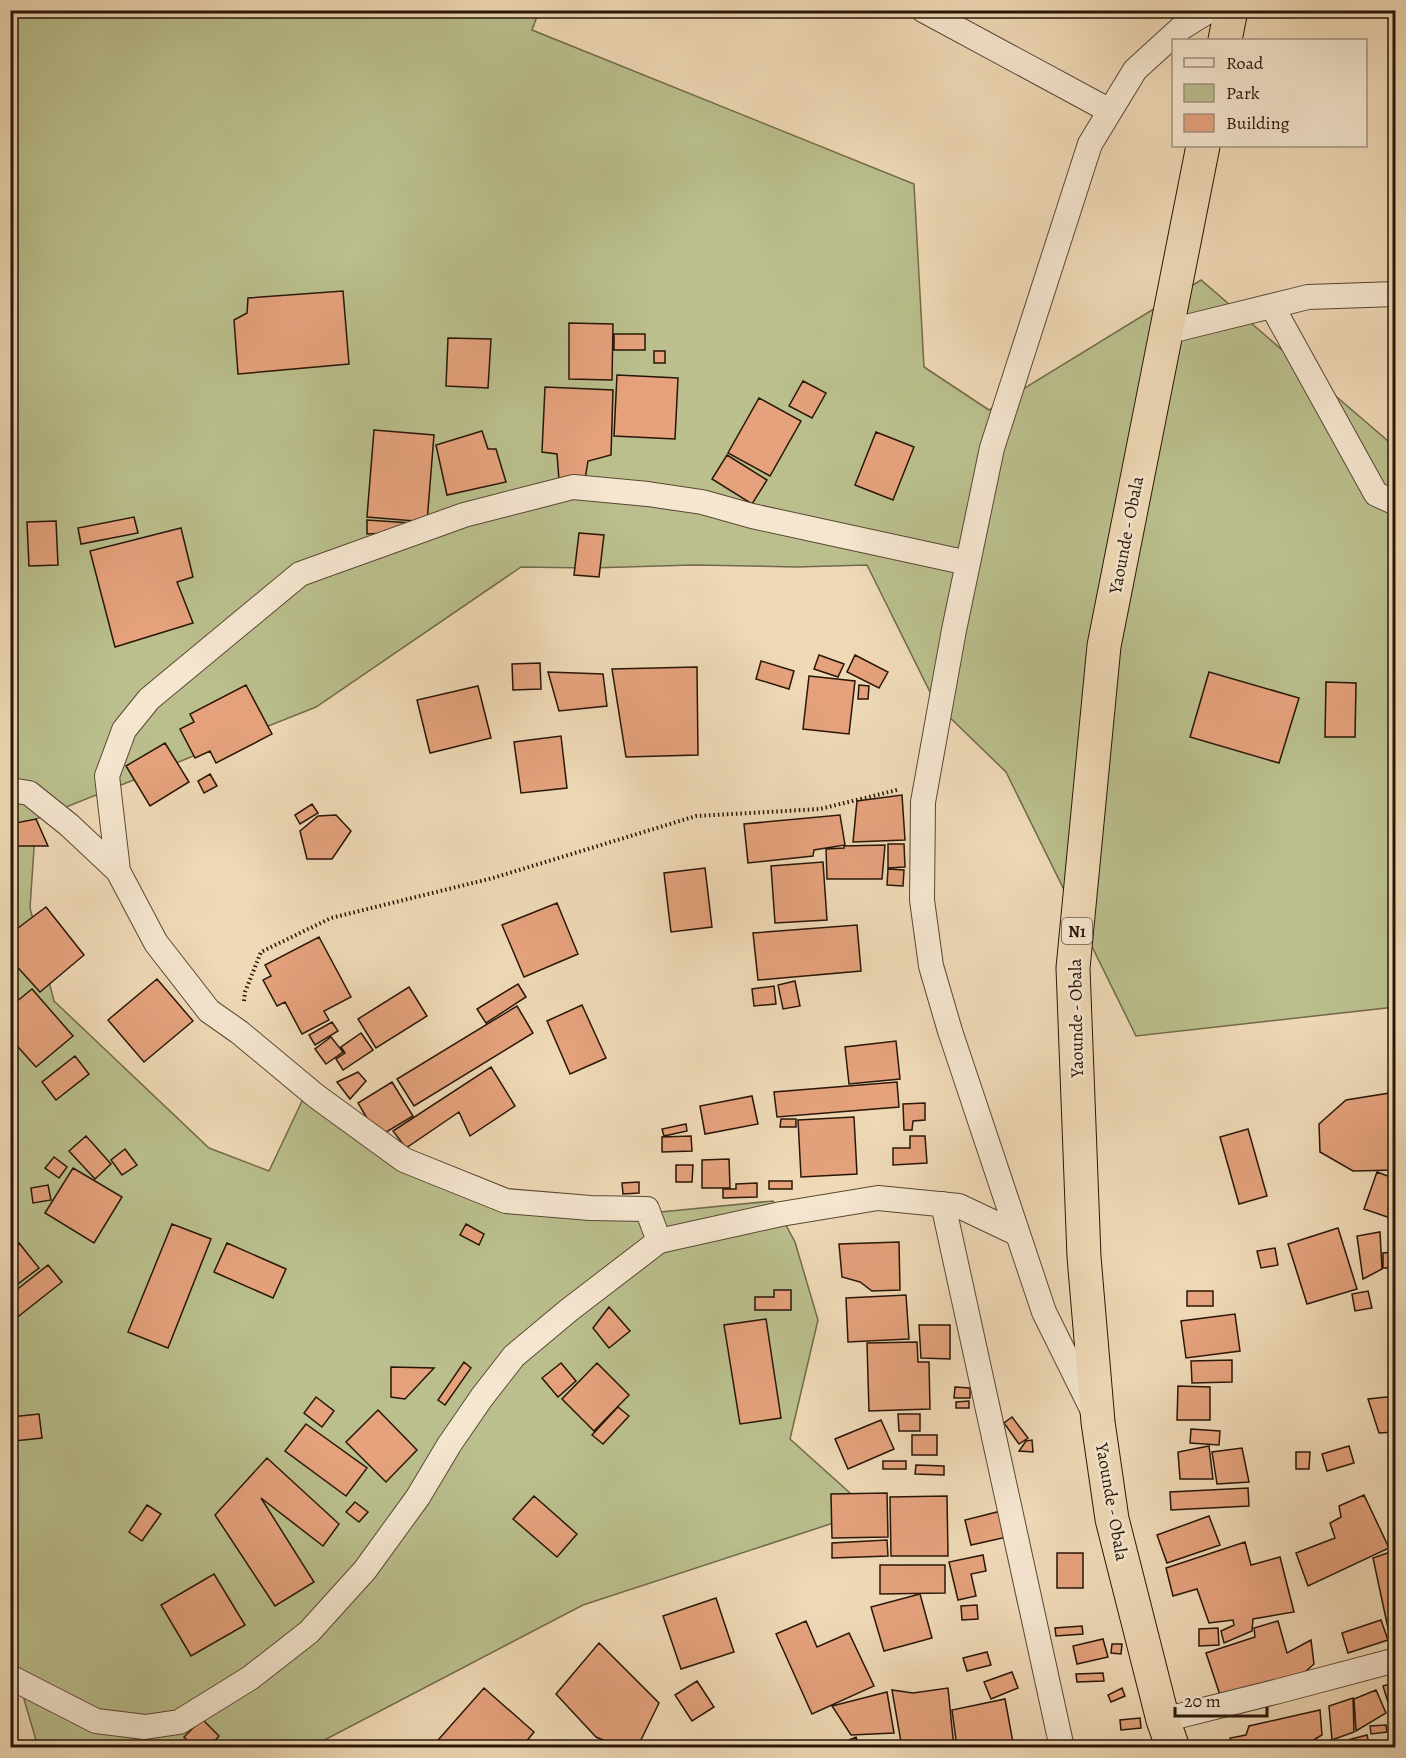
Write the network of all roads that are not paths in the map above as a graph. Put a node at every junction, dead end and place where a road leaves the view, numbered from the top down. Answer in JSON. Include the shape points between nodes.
{"nodes":[{"id":1,"x":923,"y":10,"type":"edge"},
{"id":2,"x":1210,"y":10,"type":"edge"},
{"id":3,"x":1231,"y":10,"type":"edge"},
{"id":4,"x":1225,"y":39,"type":"edge"},
{"id":5,"x":1110,"y":111,"type":"junction"},
{"id":6,"x":1203,"y":147,"type":"edge"},
{"id":7,"x":1395,"y":294,"type":"edge"},
{"id":8,"x":1272,"y":306,"type":"junction"},
{"id":9,"x":1166,"y":332,"type":"junction"},
{"id":10,"x":1395,"y":503,"type":"edge"},
{"id":11,"x":968,"y":563,"type":"junction"},
{"id":12,"x":10,"y":790,"type":"edge"},
{"id":13,"x":118,"y":871,"type":"junction"},
{"id":14,"x":943,"y":1204,"type":"junction"},
{"id":15,"x":1018,"y":1234,"type":"junction"},
{"id":16,"x":659,"y":1241,"type":"junction"},
{"id":17,"x":1098,"y":1422,"type":"junction"},
{"id":18,"x":1395,"y":1660,"type":"edge"},
{"id":19,"x":10,"y":1677,"type":"edge"},
{"id":20,"x":1168,"y":1734,"type":"edge"},
{"id":21,"x":1062,"y":1748,"type":"edge"}],
"edges":[{"from":1,"to":5,"type":"street"},
{"from":2,"to":5,"type":"street","via":[[1181,28],[1135,70]]},
{"from":3,"to":4,"type":"highway"},
{"from":5,"to":11,"type":"street","via":[[1090,144],[992,448]]},
{"from":6,"to":9,"type":"highway","name":"Yaounde - Obala","number":"N1"},
{"from":7,"to":8,"type":"street","via":[[1308,297]]},
{"from":8,"to":9,"type":"street"},
{"from":8,"to":10,"type":"street","via":[[1376,494]]},
{"from":9,"to":17,"type":"highway","name":"Yaounde - Obala","number":"N1","via":[[1104,646],[1073,968],[1084,1257]]},
{"from":11,"to":13,"type":"street","via":[[702,502],[573,487],[464,515],[311,570],[300,574],[149,699],[124,730],[107,776]]},
{"from":11,"to":15,"type":"street","via":[[923,802],[922,900],[931,966]]},
{"from":12,"to":13,"type":"street","via":[[29,793]]},
{"from":13,"to":16,"type":"street","via":[[156,943],[209,1011],[404,1160],[506,1202],[646,1209]]},
{"from":14,"to":15,"type":"street","via":[[959,1206]]},
{"from":14,"to":16,"type":"street","via":[[878,1198]]},
{"from":14,"to":21,"type":"street"},
{"from":15,"to":17,"type":"street","via":[[1044,1312]]},
{"from":16,"to":19,"type":"street","via":[[514,1356],[448,1445],[418,1497],[365,1570],[309,1632],[250,1678],[179,1722],[145,1727],[96,1721]]},
{"from":17,"to":20,"type":"highway","name":"Yaounde - Obala","number":"N1","via":[[1112,1519]]},
{"from":18,"to":20,"type":"street","via":[[1280,1691]]}]}
